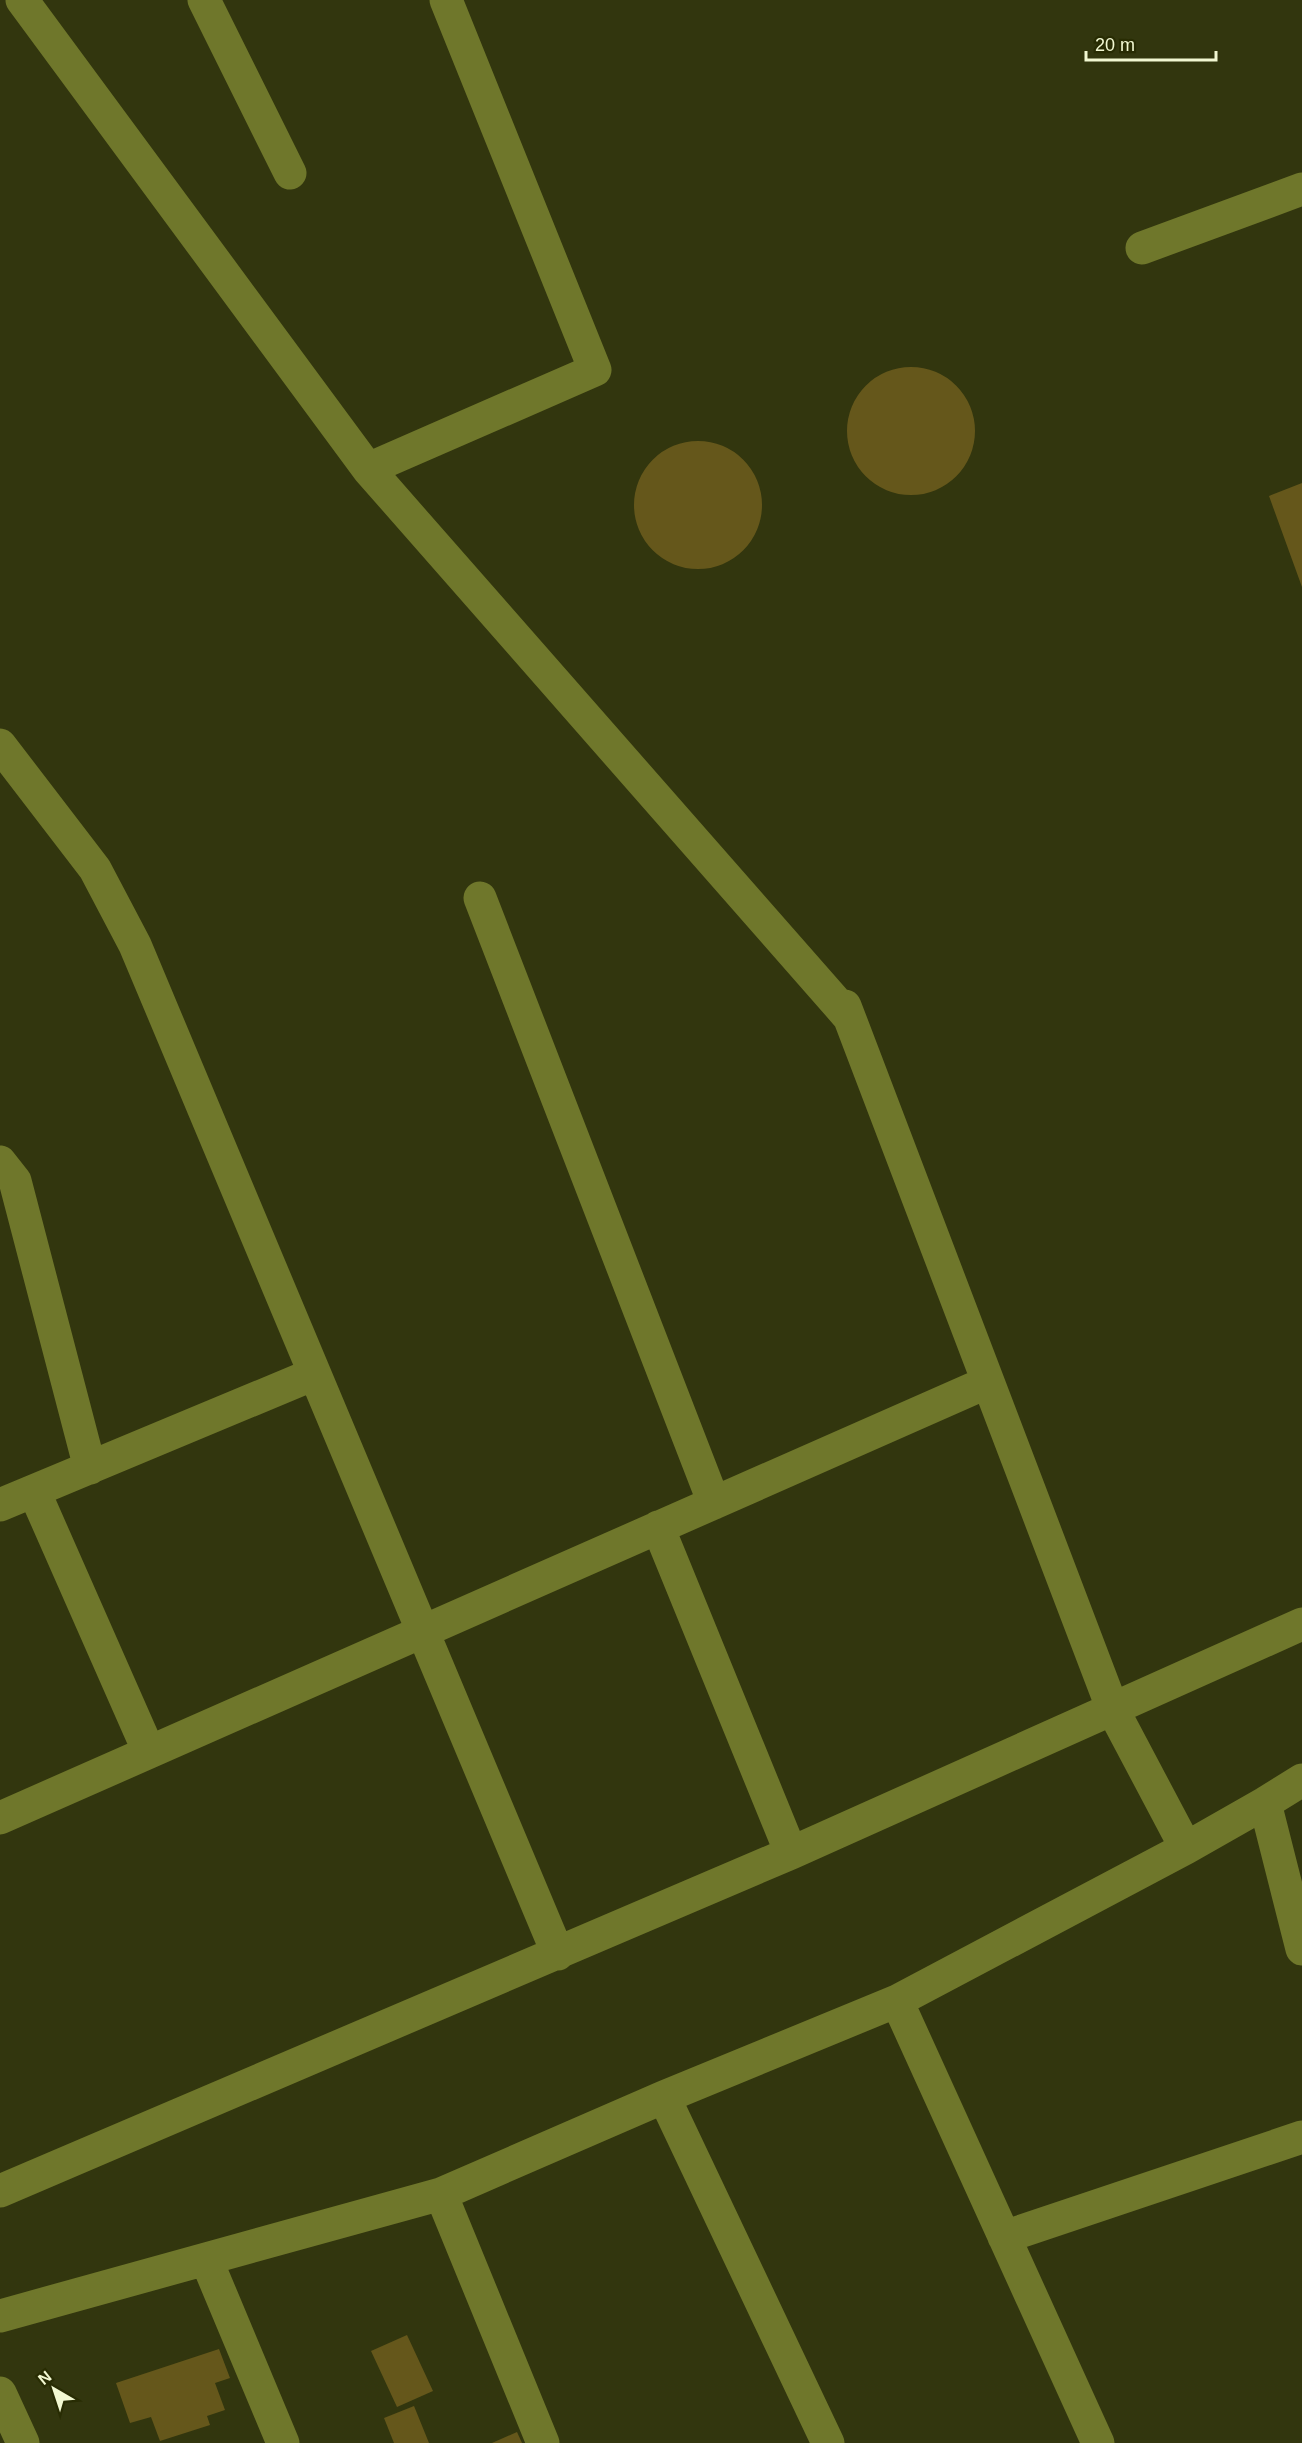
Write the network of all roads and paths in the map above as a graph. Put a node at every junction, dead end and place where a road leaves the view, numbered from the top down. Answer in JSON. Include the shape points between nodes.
{"nodes":[{"id":1,"x":22,"y":0,"type":"edge"},
{"id":2,"x":204,"y":0,"type":"edge"},
{"id":3,"x":446,"y":0,"type":"edge"},
{"id":4,"x":290,"y":173,"type":"dead end"},
{"id":5,"x":1302,"y":189,"type":"edge"},
{"id":6,"x":1142,"y":248,"type":"dead end"},
{"id":7,"x":368,"y":468,"type":"junction"},
{"id":8,"x":0,"y":745,"type":"edge"},
{"id":9,"x":480,"y":898,"type":"dead end"},
{"id":10,"x":0,"y":1162,"type":"edge"},
{"id":11,"x":314,"y":1374,"type":"junction"},
{"id":12,"x":988,"y":1382,"type":"junction"},
{"id":13,"x":90,"y":1468,"type":"junction"},
{"id":14,"x":34,"y":1491,"type":"junction"},
{"id":15,"x":714,"y":1503,"type":"junction"},
{"id":16,"x":0,"y":1505,"type":"edge"},
{"id":17,"x":658,"y":1527,"type":"junction"},
{"id":18,"x":1302,"y":1624,"type":"edge"},
{"id":19,"x":423,"y":1632,"type":"junction"},
{"id":20,"x":1113,"y":1710,"type":"junction"},
{"id":21,"x":149,"y":1752,"type":"junction"},
{"id":22,"x":1302,"y":1780,"type":"edge"},
{"id":23,"x":1265,"y":1803,"type":"junction"},
{"id":24,"x":0,"y":1818,"type":"edge"},
{"id":25,"x":1185,"y":1848,"type":"junction"},
{"id":26,"x":791,"y":1853,"type":"junction"},
{"id":27,"x":1302,"y":1949,"type":"edge"},
{"id":28,"x":558,"y":1954,"type":"junction"},
{"id":29,"x":897,"y":2001,"type":"junction"},
{"id":30,"x":664,"y":2097,"type":"junction"},
{"id":31,"x":1302,"y":2137,"type":"edge"},
{"id":32,"x":0,"y":2191,"type":"edge"},
{"id":33,"x":441,"y":2194,"type":"junction"},
{"id":34,"x":1005,"y":2237,"type":"junction"},
{"id":35,"x":206,"y":2259,"type":"junction"},
{"id":36,"x":0,"y":2316,"type":"edge"},
{"id":37,"x":0,"y":2393,"type":"edge"},
{"id":38,"x":23,"y":2443,"type":"edge"},
{"id":39,"x":283,"y":2443,"type":"edge"},
{"id":40,"x":543,"y":2443,"type":"edge"},
{"id":41,"x":828,"y":2443,"type":"edge"},
{"id":42,"x":1098,"y":2443,"type":"edge"}],
"edges":[{"from":1,"to":7,"type":"street"},
{"from":2,"to":4,"type":"street"},
{"from":3,"to":7,"type":"street","via":[[595,370]]},
{"from":5,"to":6,"type":"street"},
{"from":7,"to":12,"type":"street","via":[[847,1011]]},
{"from":8,"to":11,"type":"street","via":[[95,869],[135,945]]},
{"from":9,"to":15,"type":"street"},
{"from":10,"to":13,"type":"street","via":[[15,1181]]},
{"from":11,"to":13,"type":"street"},
{"from":11,"to":19,"type":"street"},
{"from":12,"to":15,"type":"street"},
{"from":12,"to":20,"type":"street"},
{"from":13,"to":14,"type":"street"},
{"from":14,"to":16,"type":"street"},
{"from":14,"to":21,"type":"street"},
{"from":15,"to":17,"type":"street"},
{"from":17,"to":19,"type":"street"},
{"from":17,"to":26,"type":"street"},
{"from":18,"to":20,"type":"street"},
{"from":19,"to":21,"type":"street"},
{"from":19,"to":28,"type":"street"},
{"from":20,"to":25,"type":"street"},
{"from":20,"to":26,"type":"street"},
{"from":21,"to":24,"type":"street"},
{"from":22,"to":23,"type":"street"},
{"from":23,"to":25,"type":"street"},
{"from":23,"to":27,"type":"street"},
{"from":25,"to":29,"type":"street"},
{"from":26,"to":28,"type":"street"},
{"from":28,"to":32,"type":"street"},
{"from":29,"to":30,"type":"street"},
{"from":29,"to":34,"type":"street"},
{"from":30,"to":33,"type":"street"},
{"from":30,"to":41,"type":"street"},
{"from":31,"to":34,"type":"street"},
{"from":33,"to":35,"type":"street"},
{"from":33,"to":40,"type":"street"},
{"from":34,"to":42,"type":"street"},
{"from":35,"to":36,"type":"street"},
{"from":35,"to":39,"type":"street"},
{"from":37,"to":38,"type":"street"}]}
